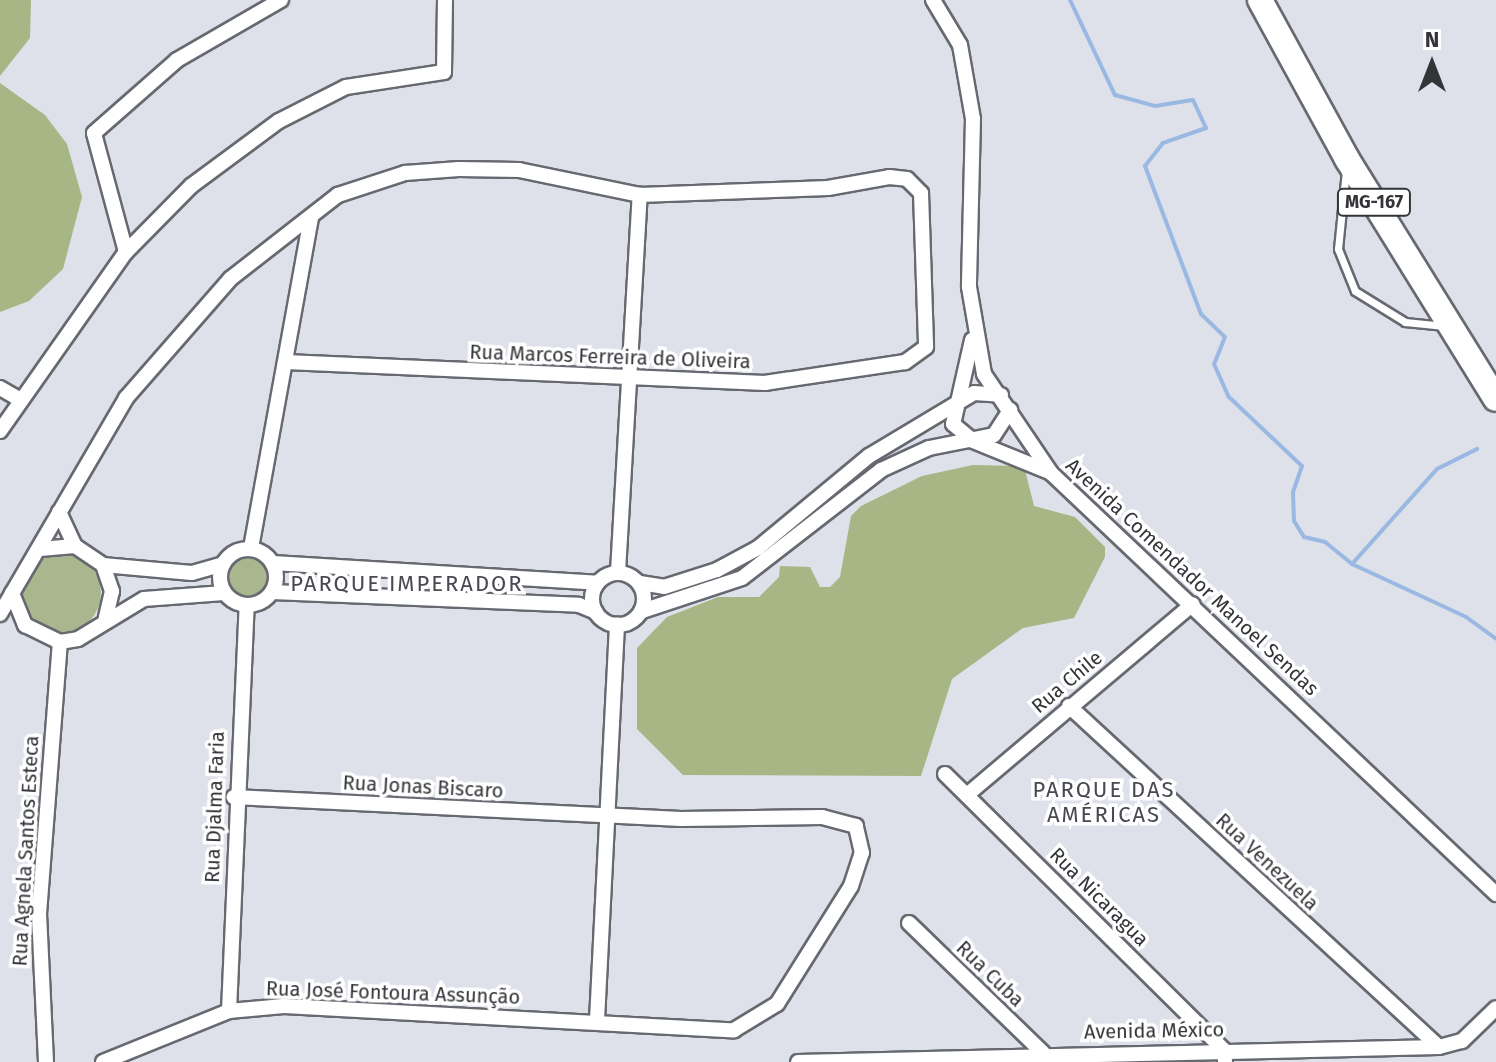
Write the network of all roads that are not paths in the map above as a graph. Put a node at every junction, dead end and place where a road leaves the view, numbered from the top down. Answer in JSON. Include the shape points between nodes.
{"nodes":[{"id":1,"x":281,"y":0,"type":"edge"},
{"id":2,"x":445,"y":0,"type":"edge"},
{"id":3,"x":933,"y":0,"type":"edge"},
{"id":4,"x":1260,"y":0,"type":"edge"},
{"id":5,"x":1347,"y":159,"type":"junction"},
{"id":6,"x":640,"y":195,"type":"junction"},
{"id":7,"x":311,"y":217,"type":"junction"},
{"id":8,"x":126,"y":252,"type":"junction"},
{"id":9,"x":1451,"y":327,"type":"junction"},
{"id":10,"x":973,"y":330,"type":"junction"},
{"id":11,"x":285,"y":362,"type":"junction"},
{"id":12,"x":628,"y":381,"type":"junction"},
{"id":13,"x":0,"y":388,"type":"edge"},
{"id":14,"x":1001,"y":395,"type":"junction"},
{"id":15,"x":19,"y":399,"type":"junction"},
{"id":16,"x":1496,"y":399,"type":"edge"},
{"id":17,"x":957,"y":403,"type":"junction"},
{"id":18,"x":1010,"y":410,"type":"junction"},
{"id":19,"x":0,"y":431,"type":"edge"},
{"id":20,"x":973,"y":441,"type":"junction"},
{"id":21,"x":1051,"y":473,"type":"junction"},
{"id":22,"x":59,"y":512,"type":"junction"},
{"id":23,"x":75,"y":546,"type":"junction"},
{"id":24,"x":251,"y":548,"type":"junction"},
{"id":25,"x":40,"y":549,"type":"junction"},
{"id":26,"x":273,"y":563,"type":"junction"},
{"id":27,"x":223,"y":564,"type":"junction"},
{"id":28,"x":103,"y":565,"type":"junction"},
{"id":29,"x":618,"y":572,"type":"junction"},
{"id":30,"x":597,"y":583,"type":"junction"},
{"id":31,"x":640,"y":583,"type":"junction"},
{"id":32,"x":272,"y":592,"type":"junction"},
{"id":33,"x":12,"y":593,"type":"junction"},
{"id":34,"x":224,"y":593,"type":"junction"},
{"id":35,"x":1193,"y":604,"type":"junction"},
{"id":36,"x":247,"y":605,"type":"junction"},
{"id":37,"x":642,"y":611,"type":"junction"},
{"id":38,"x":596,"y":612,"type":"junction"},
{"id":39,"x":0,"y":614,"type":"edge"},
{"id":40,"x":18,"y":615,"type":"junction"},
{"id":41,"x":106,"y":618,"type":"junction"},
{"id":42,"x":0,"y":623,"type":"edge"},
{"id":43,"x":617,"y":625,"type":"junction"},
{"id":44,"x":60,"y":642,"type":"junction"},
{"id":45,"x":1069,"y":706,"type":"junction"},
{"id":46,"x":945,"y":774,"type":"dead end"},
{"id":47,"x":968,"y":794,"type":"junction"},
{"id":48,"x":234,"y":797,"type":"junction"},
{"id":49,"x":610,"y":816,"type":"junction"},
{"id":50,"x":856,"y":826,"type":"joint"},
{"id":51,"x":1496,"y":894,"type":"edge"},
{"id":52,"x":909,"y":923,"type":"dead end"},
{"id":53,"x":1496,"y":1008,"type":"edge"},
{"id":54,"x":229,"y":1011,"type":"junction"},
{"id":55,"x":597,"y":1020,"type":"junction"},
{"id":56,"x":1439,"y":1047,"type":"junction"},
{"id":57,"x":1043,"y":1053,"type":"junction"},
{"id":58,"x":1224,"y":1056,"type":"edge"},
{"id":59,"x":798,"y":1059,"type":"edge"},
{"id":60,"x":46,"y":1062,"type":"edge"},
{"id":61,"x":103,"y":1062,"type":"edge"}],
"edges":[{"from":1,"to":8,"type":"street","via":[[177,60],[94,133]]},
{"from":2,"to":8,"type":"street","via":[[444,72],[346,87],[279,121],[191,186]]},
{"from":3,"to":10,"type":"street","name":"Avenida Comendador Manoel Sendas","via":[[960,45],[973,119]]},
{"from":4,"to":5,"type":"main road","number":"MG-167"},
{"from":5,"to":9,"type":"main road","number":"MG-167"},
{"from":5,"to":9,"type":"lane","via":[[1338,249],[1355,291],[1405,322]]},
{"from":6,"to":7,"type":"street","via":[[519,170],[459,169],[371,181]]},
{"from":6,"to":12,"type":"street"},
{"from":6,"to":12,"type":"street","name":"Rua Marcos Ferreira de Oliveira","via":[[907,179],[921,193],[924,212],[926,347],[905,362],[853,374],[765,383]]},
{"from":7,"to":11,"type":"street"},
{"from":7,"to":22,"type":"street","via":[[230,279],[126,398]]},
{"from":8,"to":15,"type":"street"},
{"from":9,"to":16,"type":"main road","number":"MG-167"},
{"from":10,"to":14,"type":"street","name":"Avenida Comendador Manoel Sendas","via":[[984,374]]},
{"from":10,"to":17,"type":"street","via":[[966,388]]},
{"from":11,"to":12,"type":"street","name":"Rua Marcos Ferreira de Oliveira"},
{"from":11,"to":24,"type":"street"},
{"from":12,"to":29,"type":"street"},
{"from":13,"to":15,"type":"street"},
{"from":14,"to":17,"type":"street","via":[[974,393]]},
{"from":14,"to":18,"type":"street","name":"Avenida Comendador Manoel Sendas"},
{"from":15,"to":19,"type":"street"},
{"from":17,"to":20,"type":"street","via":[[953,424]]},
{"from":17,"to":31,"type":"street","via":[[869,456],[758,548],[664,587]]},
{"from":18,"to":20,"type":"street","via":[[994,435]]},
{"from":18,"to":21,"type":"street","name":"Avenida Comendador Manoel Sendas"},
{"from":20,"to":21,"type":"street"},
{"from":20,"to":37,"type":"street","via":[[929,448],[881,470],[772,561]]},
{"from":21,"to":35,"type":"street","name":"Avenida Comendador Manoel Sendas"},
{"from":22,"to":23,"type":"street"},
{"from":22,"to":25,"type":"street"},
{"from":23,"to":25,"type":"street"},
{"from":23,"to":28,"type":"street"},
{"from":24,"to":26,"type":"street"},
{"from":24,"to":27,"type":"street"},
{"from":25,"to":33,"type":"street"},
{"from":26,"to":30,"type":"street"},
{"from":26,"to":32,"type":"street"},
{"from":27,"to":28,"type":"street","via":[[192,573]]},
{"from":27,"to":34,"type":"street"},
{"from":28,"to":41,"type":"street","via":[[112,591]]},
{"from":29,"to":30,"type":"street"},
{"from":29,"to":31,"type":"street"},
{"from":30,"to":38,"type":"street"},
{"from":31,"to":37,"type":"street"},
{"from":32,"to":36,"type":"street"},
{"from":32,"to":38,"type":"street","via":[[579,605]]},
{"from":33,"to":39,"type":"street"},
{"from":33,"to":40,"type":"street"},
{"from":34,"to":36,"type":"street"},
{"from":34,"to":41,"type":"street","via":[[173,591]]},
{"from":35,"to":45,"type":"street","name":"Rua Chile"},
{"from":35,"to":51,"type":"street","name":"Avenida Comendador Manoel Sendas"},
{"from":36,"to":48,"type":"street","name":"Rua Djalma Faria"},
{"from":37,"to":43,"type":"street"},
{"from":38,"to":43,"type":"street"},
{"from":40,"to":42,"type":"street"},
{"from":40,"to":44,"type":"street","via":[[35,634]]},
{"from":41,"to":44,"type":"street","via":[[78,639]]},
{"from":43,"to":49,"type":"street"},
{"from":44,"to":60,"type":"street","name":"Rua Agnela Santos Esteca","via":[[39,914]]},
{"from":45,"to":47,"type":"street","name":"Rua Chile"},
{"from":45,"to":56,"type":"street","name":"Rua Venezuela"},
{"from":46,"to":47,"type":"street","name":"Rua Nicaragua"},
{"from":47,"to":58,"type":"street","name":"Rua Nicaragua"},
{"from":48,"to":49,"type":"street","name":"Rua Jonas Biscaro"},
{"from":48,"to":54,"type":"street","name":"Rua Djalma Faria"},
{"from":49,"to":50,"type":"street","name":"Rua Jonas Biscaro","via":[[822,817]]},
{"from":49,"to":55,"type":"street"},
{"from":50,"to":55,"type":"street","name":"Rua José Fontoura Assunção","via":[[862,853],[851,886],[777,1004],[734,1030]]},
{"from":52,"to":57,"type":"street","name":"Rua Cuba"},
{"from":53,"to":56,"type":"street","name":"Avenida México","via":[[1462,1041]]},
{"from":54,"to":55,"type":"street","name":"Rua José Fontoura Assunção","via":[[284,1006]]},
{"from":54,"to":61,"type":"street","name":"Rua José Fontoura Assunção"},
{"from":56,"to":58,"type":"street","name":"Avenida México"},
{"from":57,"to":58,"type":"street","name":"Avenida México"},
{"from":57,"to":59,"type":"street","name":"Avenida México"}]}
